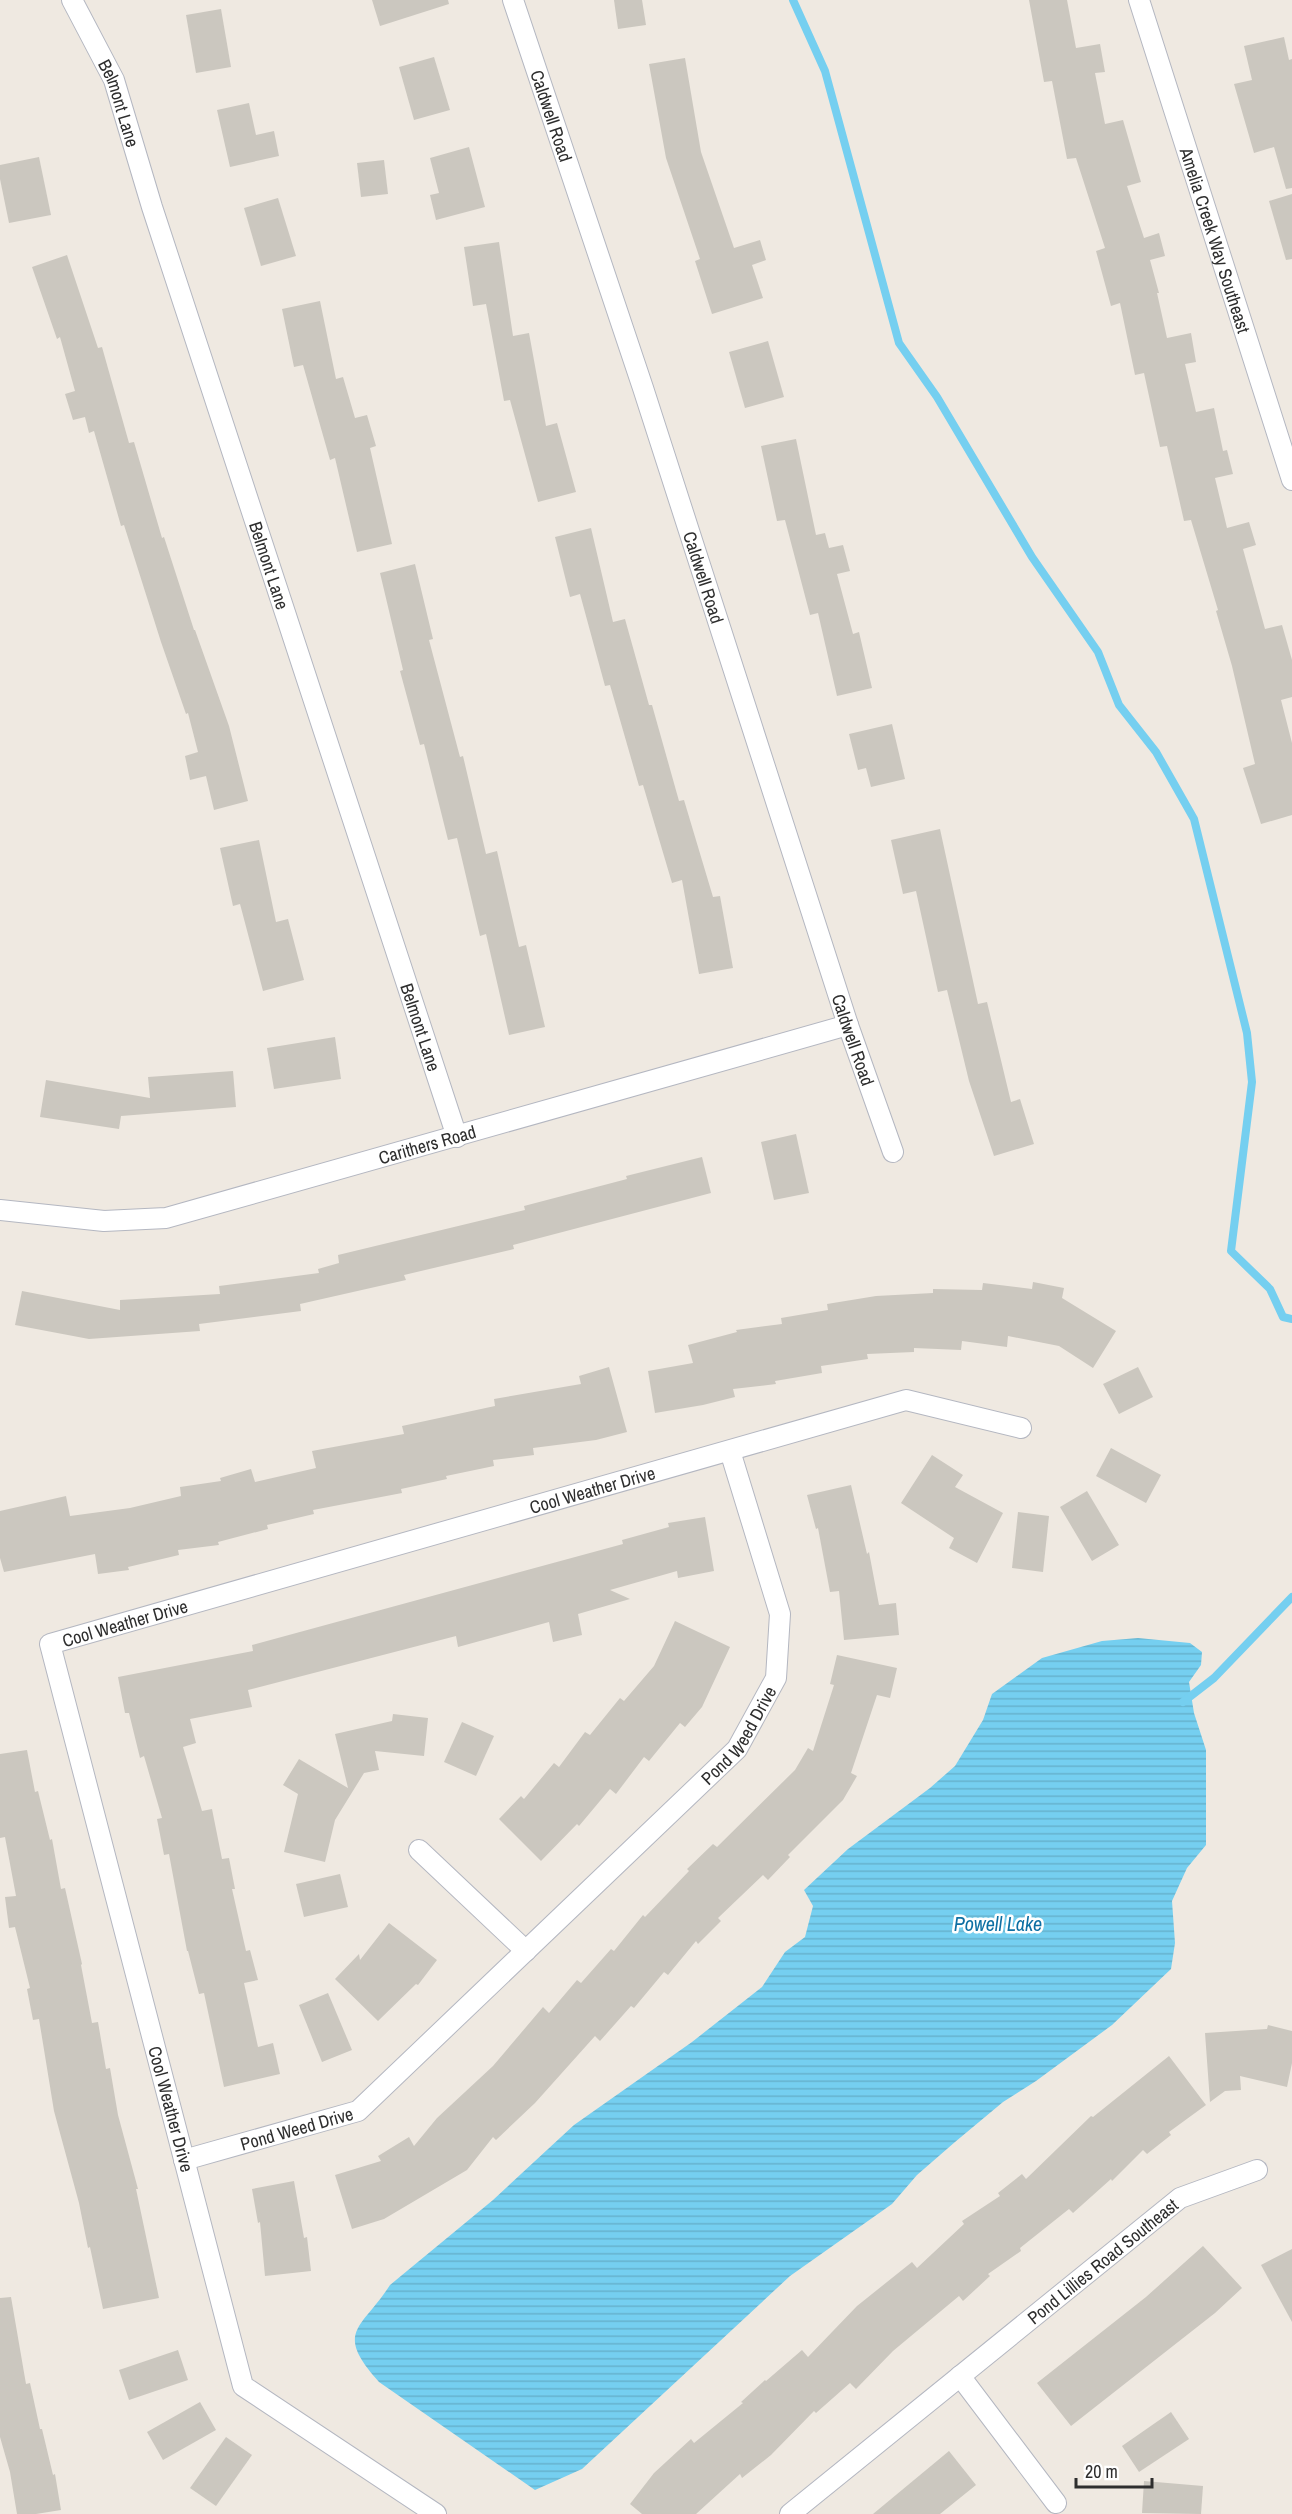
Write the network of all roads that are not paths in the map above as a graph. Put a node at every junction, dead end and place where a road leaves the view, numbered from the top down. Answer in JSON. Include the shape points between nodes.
{"nodes":[{"id":1,"x":72,"y":0,"type":"edge"},
{"id":2,"x":513,"y":0,"type":"edge"},
{"id":3,"x":1139,"y":0,"type":"edge"},
{"id":4,"x":1292,"y":480,"type":"edge"},
{"id":5,"x":848,"y":1025,"type":"junction"},
{"id":6,"x":457,"y":1137,"type":"junction"},
{"id":7,"x":893,"y":1152,"type":"dead end"},
{"id":8,"x":0,"y":1210,"type":"edge"},
{"id":9,"x":1021,"y":1428,"type":"dead end"},
{"id":10,"x":730,"y":1450,"type":"junction"},
{"id":11,"x":419,"y":1850,"type":"dead end"},
{"id":12,"x":525,"y":1951,"type":"junction"},
{"id":13,"x":184,"y":2160,"type":"junction"},
{"id":14,"x":1257,"y":2170,"type":"dead end"},
{"id":15,"x":960,"y":2376,"type":"junction"},
{"id":16,"x":1056,"y":2503,"type":"dead end"},
{"id":17,"x":436,"y":2514,"type":"edge"},
{"id":18,"x":790,"y":2514,"type":"edge"}],
"edges":[{"from":1,"to":6,"type":"street","name":"Belmont Lane","via":[[114,80],[152,207]]},
{"from":2,"to":5,"type":"street","name":"Caldwell Road","via":[[643,388]]},
{"from":3,"to":4,"type":"street","name":"Amelia Creek Way Southeast"},
{"from":5,"to":6,"type":"street","name":"Carithers Road"},
{"from":5,"to":7,"type":"street","name":"Caldwell Road"},
{"from":6,"to":8,"type":"street","name":"Carithers Road","via":[[165,1218],[104,1221]]},
{"from":9,"to":10,"type":"street","name":"Cool Weather Drive","via":[[906,1400]]},
{"from":10,"to":12,"type":"street","name":"Pond Weed Drive","via":[[780,1614],[776,1678],[737,1749]]},
{"from":10,"to":13,"type":"street","name":"Cool Weather Drive","via":[[50,1644]]},
{"from":11,"to":12,"type":"street"},
{"from":12,"to":13,"type":"street","name":"Pond Weed Drive","via":[[358,2111]]},
{"from":13,"to":17,"type":"street","name":"Cool Weather Drive","via":[[243,2386]]},
{"from":14,"to":15,"type":"street","name":"Pond Lillies Road Southeast","via":[[1180,2198]]},
{"from":15,"to":16,"type":"street"},
{"from":15,"to":18,"type":"street","name":"Pond Lillies Road Southeast"}]}
